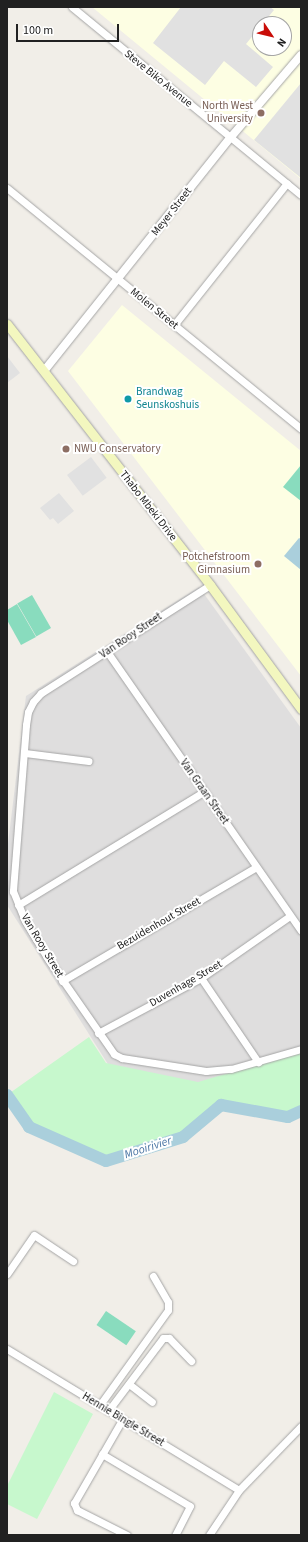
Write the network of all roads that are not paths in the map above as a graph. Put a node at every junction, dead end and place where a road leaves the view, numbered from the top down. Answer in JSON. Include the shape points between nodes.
{"nodes":[{"id":1,"x":72,"y":7,"type":"edge"},
{"id":2,"x":301,"y":55,"type":"edge"},
{"id":3,"x":231,"y":137,"type":"junction"},
{"id":4,"x":287,"y":183,"type":"junction"},
{"id":5,"x":7,"y":188,"type":"edge"},
{"id":6,"x":301,"y":195,"type":"edge"},
{"id":7,"x":119,"y":280,"type":"junction"},
{"id":8,"x":7,"y":324,"type":"edge"},
{"id":9,"x":174,"y":325,"type":"junction"},
{"id":10,"x":44,"y":371,"type":"junction"},
{"id":11,"x":301,"y":429,"type":"edge"},
{"id":12,"x":210,"y":585,"type":"junction"},
{"id":13,"x":108,"y":652,"type":"junction"},
{"id":14,"x":301,"y":710,"type":"edge"},
{"id":15,"x":25,"y":753,"type":"junction"},
{"id":16,"x":88,"y":761,"type":"dead end"},
{"id":17,"x":203,"y":792,"type":"junction"},
{"id":18,"x":256,"y":867,"type":"junction"},
{"id":19,"x":18,"y":905,"type":"junction"},
{"id":20,"x":290,"y":916,"type":"junction"},
{"id":21,"x":301,"y":931,"type":"edge"},
{"id":22,"x":201,"y":978,"type":"junction"},
{"id":23,"x":62,"y":981,"type":"junction"},
{"id":24,"x":98,"y":1033,"type":"junction"},
{"id":25,"x":301,"y":1049,"type":"edge"},
{"id":26,"x":258,"y":1062,"type":"junction"},
{"id":27,"x":73,"y":1261,"type":"dead end"},
{"id":28,"x":7,"y":1274,"type":"edge"},
{"id":29,"x":153,"y":1276,"type":"dead end"},
{"id":30,"x":7,"y":1349,"type":"edge"},
{"id":31,"x":191,"y":1361,"type":"dead end"},
{"id":32,"x":128,"y":1384,"type":"junction"},
{"id":33,"x":152,"y":1402,"type":"dead end"},
{"id":34,"x":99,"y":1406,"type":"junction"},
{"id":35,"x":108,"y":1411,"type":"junction"},
{"id":36,"x":122,"y":1420,"type":"junction"},
{"id":37,"x":301,"y":1426,"type":"edge"},
{"id":38,"x":102,"y":1454,"type":"junction"},
{"id":39,"x":240,"y":1490,"type":"junction"},
{"id":40,"x":127,"y":1535,"type":"edge"},
{"id":41,"x":175,"y":1535,"type":"edge"},
{"id":42,"x":209,"y":1535,"type":"edge"}],
"edges":[{"from":1,"to":3,"type":"street","name":"Steve Biko Avenue"},
{"from":2,"to":3,"type":"street","name":"Meyer Street"},
{"from":3,"to":4,"type":"street","name":"Steve Biko Avenue"},
{"from":3,"to":7,"type":"street","name":"Meyer Street"},
{"from":4,"to":6,"type":"street","name":"Steve Biko Avenue"},
{"from":4,"to":9,"type":"street"},
{"from":5,"to":7,"type":"street","name":"Molen Street"},
{"from":7,"to":9,"type":"street","name":"Molen Street"},
{"from":7,"to":10,"type":"street","name":"Meyer Street"},
{"from":8,"to":10,"type":"main road","name":"Thabo Mbeki Drive"},
{"from":9,"to":11,"type":"street","name":"Molen Street"},
{"from":10,"to":12,"type":"main road","name":"Thabo Mbeki Drive"},
{"from":12,"to":13,"type":"street","name":"Van Rooy Street"},
{"from":12,"to":14,"type":"main road","name":"Thabo Mbeki Drive"},
{"from":13,"to":15,"type":"street","name":"Van Rooy Street","via":[[41,693],[28,712]]},
{"from":13,"to":17,"type":"street","name":"Van Graan Street"},
{"from":15,"to":16,"type":"street"},
{"from":15,"to":19,"type":"street","name":"Van Rooy Street","via":[[12,890]]},
{"from":17,"to":18,"type":"street","name":"Van Graan Street"},
{"from":17,"to":19,"type":"street"},
{"from":18,"to":20,"type":"street","name":"Van Graan Street"},
{"from":18,"to":23,"type":"street","name":"Bezuidenhout Street"},
{"from":19,"to":23,"type":"street","name":"Van Rooy Street"},
{"from":20,"to":21,"type":"street","name":"Van Graan Street"},
{"from":20,"to":22,"type":"street","name":"Duvenhage Street"},
{"from":22,"to":24,"type":"street","name":"Duvenhage Street"},
{"from":22,"to":26,"type":"street"},
{"from":23,"to":24,"type":"street","name":"Van Rooy Street"},
{"from":24,"to":26,"type":"street","name":"Van Rooy Street","via":[[111,1051],[122,1058],[206,1071]]},
{"from":25,"to":26,"type":"street","name":"Van Rooy Street"},
{"from":27,"to":28,"type":"street","via":[[34,1235]]},
{"from":29,"to":34,"type":"street","via":[[168,1302],[168,1310]]},
{"from":30,"to":34,"type":"street","name":"Hennie Bingle Street"},
{"from":31,"to":32,"type":"street","via":[[169,1338],[164,1338]]},
{"from":32,"to":33,"type":"street"},
{"from":32,"to":35,"type":"street"},
{"from":34,"to":35,"type":"street","name":"Hennie Bingle Street"},
{"from":35,"to":36,"type":"street","name":"Hennie Bingle Street"},
{"from":36,"to":38,"type":"street"},
{"from":36,"to":39,"type":"street","name":"Hennie Bingle Street"},
{"from":37,"to":39,"type":"street"},
{"from":38,"to":40,"type":"street","via":[[74,1503],[77,1510]]},
{"from":38,"to":41,"type":"street","via":[[190,1506]]},
{"from":39,"to":42,"type":"street"}]}
